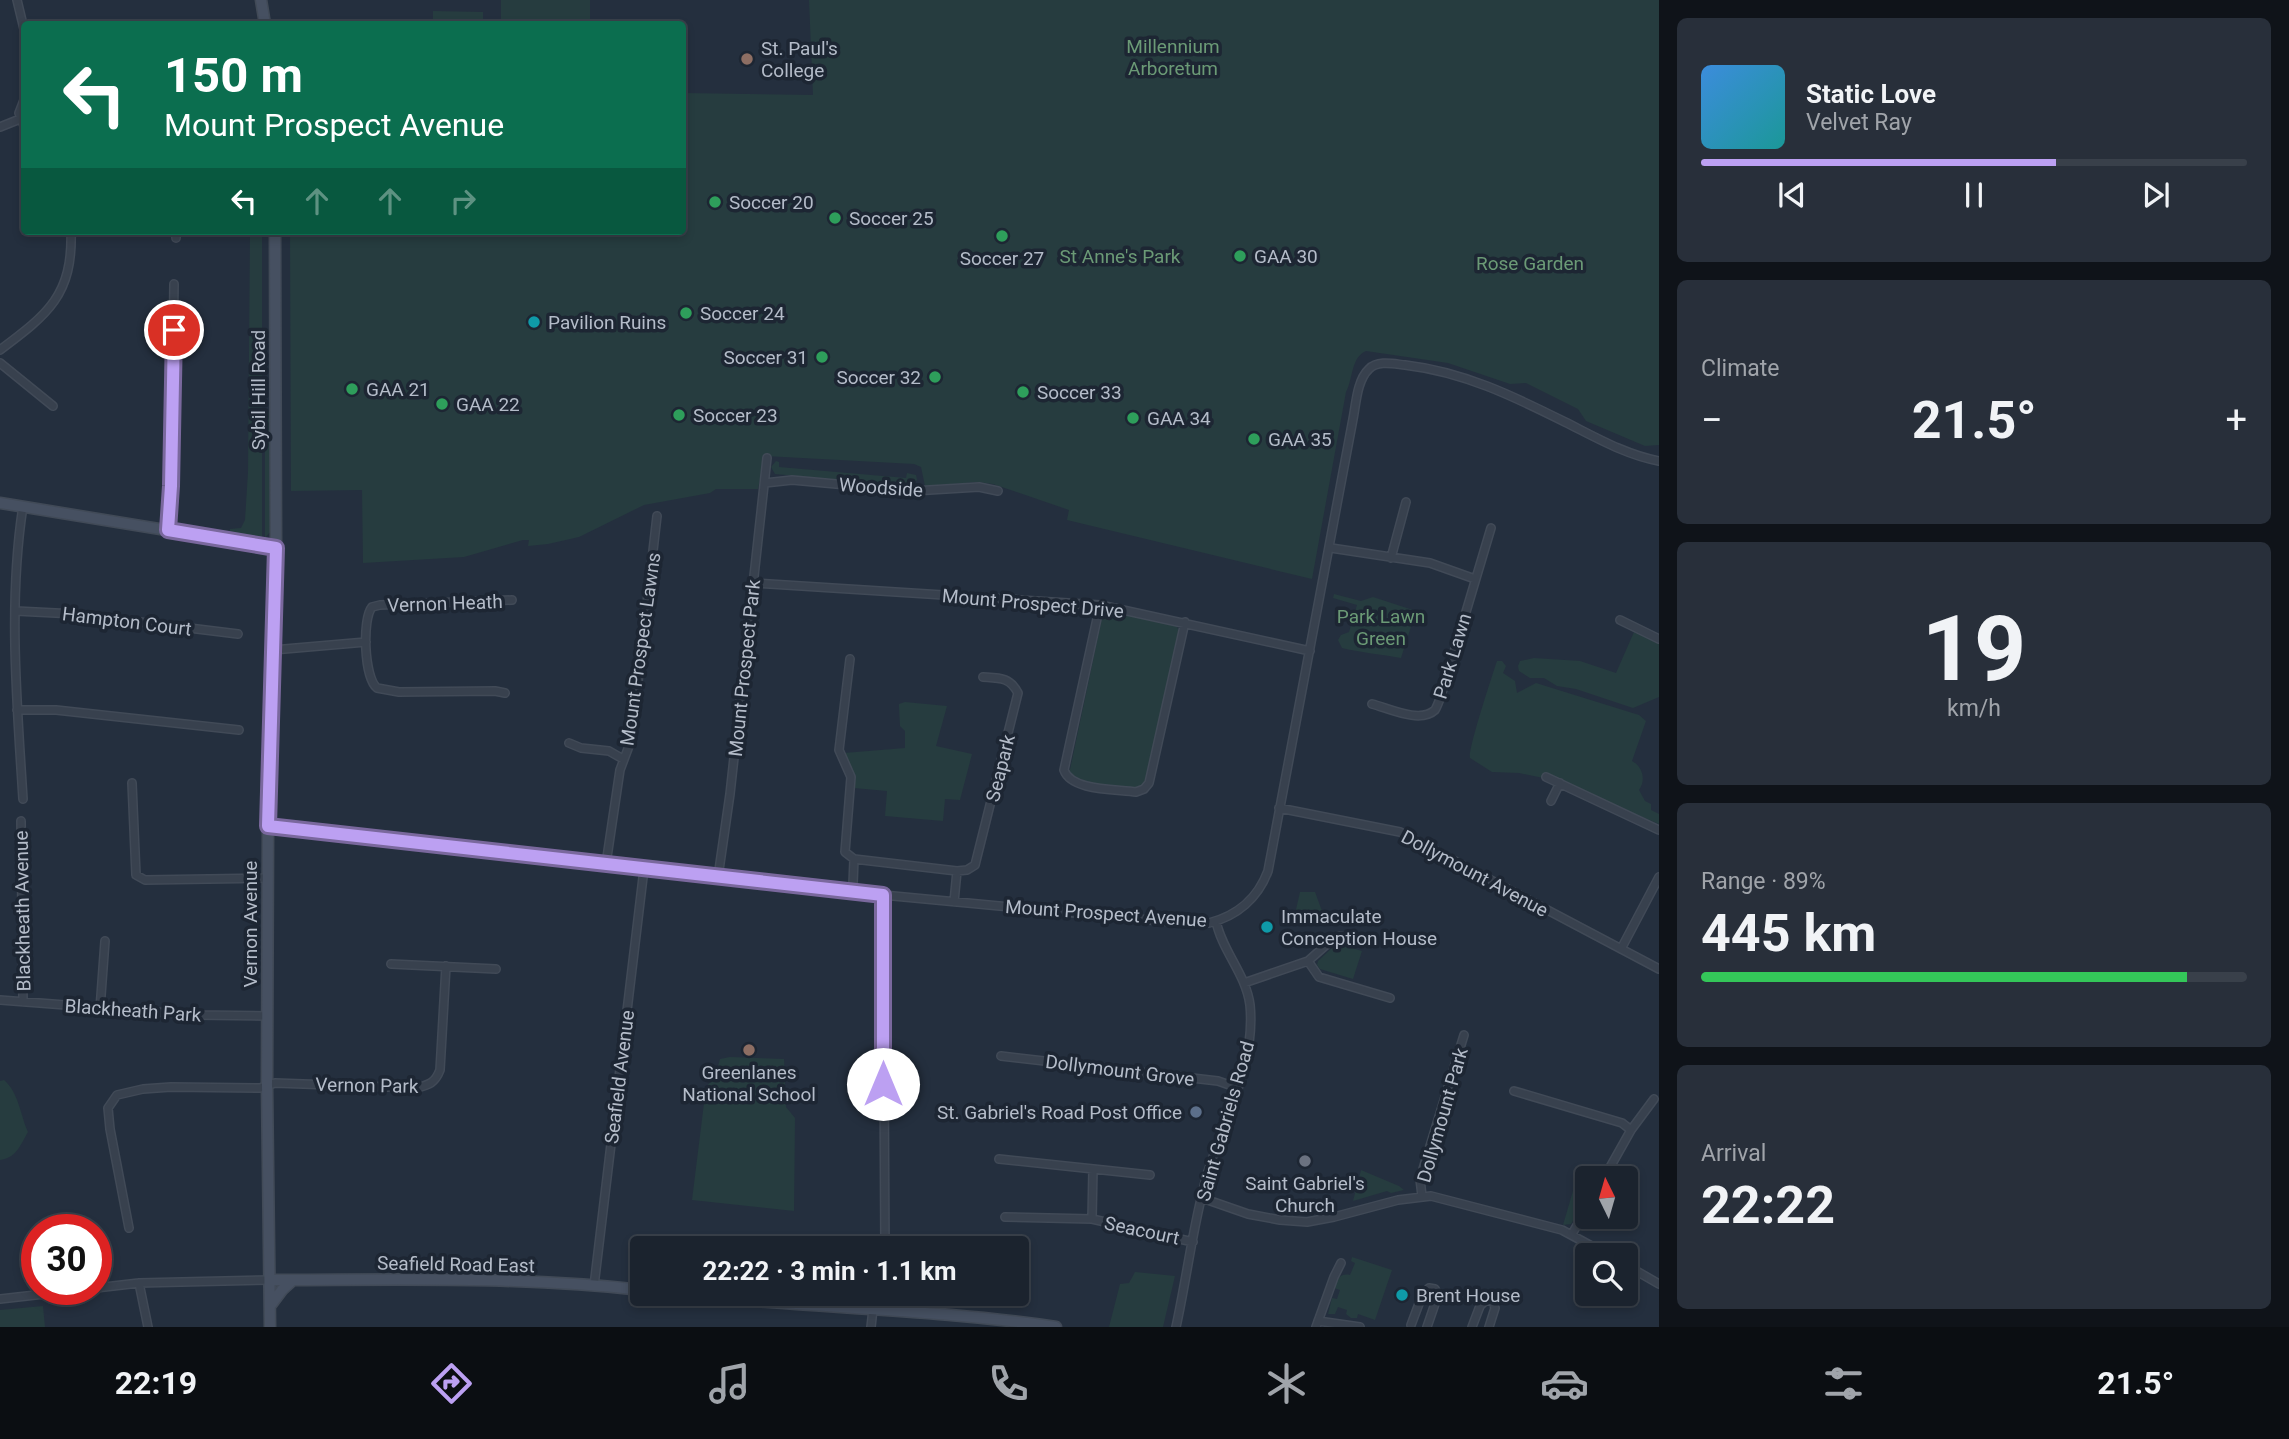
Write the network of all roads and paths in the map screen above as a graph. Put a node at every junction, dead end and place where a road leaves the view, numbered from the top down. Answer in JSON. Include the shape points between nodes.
{"nodes":[{"id":1,"x":17,"y":0,"type":"edge"},
{"id":2,"x":261,"y":0,"type":"edge"},
{"id":3,"x":22,"y":21,"type":"edge"},
{"id":4,"x":264,"y":21,"type":"edge"},
{"id":5,"x":21,"y":123,"type":"edge"},
{"id":6,"x":0,"y":127,"type":"edge"},
{"id":7,"x":71,"y":235,"type":"edge"},
{"id":8,"x":275,"y":235,"type":"edge"},
{"id":9,"x":174,"y":284,"type":"dead end"},
{"id":10,"x":0,"y":350,"type":"edge"},
{"id":11,"x":0,"y":363,"type":"edge"},
{"id":12,"x":53,"y":406,"type":"dead end"},
{"id":13,"x":767,"y":458,"type":"dead end"},
{"id":14,"x":1659,"y":461,"type":"edge"},
{"id":15,"x":765,"y":483,"type":"junction"},
{"id":16,"x":998,"y":491,"type":"dead end"},
{"id":17,"x":1406,"y":502,"type":"dead end"},
{"id":18,"x":0,"y":503,"type":"edge"},
{"id":19,"x":23,"y":506,"type":"junction"},
{"id":20,"x":657,"y":516,"type":"dead end"},
{"id":21,"x":1491,"y":528,"type":"dead end"},
{"id":22,"x":168,"y":530,"type":"junction"},
{"id":23,"x":276,"y":548,"type":"junction"},
{"id":24,"x":1331,"y":548,"type":"junction"},
{"id":25,"x":1391,"y":558,"type":"junction"},
{"id":26,"x":1475,"y":579,"type":"junction"},
{"id":27,"x":753,"y":583,"type":"junction"},
{"id":28,"x":512,"y":600,"type":"dead end"},
{"id":29,"x":1100,"y":605,"type":"junction"},
{"id":30,"x":16,"y":611,"type":"junction"},
{"id":31,"x":1620,"y":620,"type":"dead end"},
{"id":32,"x":1185,"y":622,"type":"junction"},
{"id":33,"x":238,"y":634,"type":"dead end"},
{"id":34,"x":1659,"y":639,"type":"edge"},
{"id":35,"x":366,"y":642,"type":"junction"},
{"id":36,"x":273,"y":650,"type":"junction"},
{"id":37,"x":1310,"y":651,"type":"junction"},
{"id":38,"x":850,"y":659,"type":"dead end"},
{"id":39,"x":983,"y":677,"type":"dead end"},
{"id":40,"x":505,"y":693,"type":"dead end"},
{"id":41,"x":1372,"y":704,"type":"dead end"},
{"id":42,"x":17,"y":710,"type":"junction"},
{"id":43,"x":239,"y":730,"type":"dead end"},
{"id":44,"x":569,"y":743,"type":"dead end"},
{"id":45,"x":623,"y":759,"type":"junction"},
{"id":46,"x":1546,"y":777,"type":"dead end"},
{"id":47,"x":132,"y":783,"type":"dead end"},
{"id":48,"x":1560,"y":783,"type":"junction"},
{"id":49,"x":23,"y":799,"type":"dead end"},
{"id":50,"x":1551,"y":801,"type":"dead end"},
{"id":51,"x":1279,"y":808,"type":"junction"},
{"id":52,"x":21,"y":821,"type":"dead end"},
{"id":53,"x":268,"y":826,"type":"junction"},
{"id":54,"x":1659,"y":830,"type":"edge"},
{"id":55,"x":855,"y":859,"type":"junction"},
{"id":56,"x":606,"y":864,"type":"junction"},
{"id":57,"x":644,"y":869,"type":"junction"},
{"id":58,"x":957,"y":871,"type":"junction"},
{"id":59,"x":268,"y":877,"type":"junction"},
{"id":60,"x":718,"y":877,"type":"junction"},
{"id":61,"x":1659,"y":877,"type":"edge"},
{"id":62,"x":853,"y":884,"type":"dead end"},
{"id":63,"x":883,"y":895,"type":"junction"},
{"id":64,"x":954,"y":902,"type":"junction"},
{"id":65,"x":1216,"y":921,"type":"junction"},
{"id":66,"x":105,"y":941,"type":"dead end"},
{"id":67,"x":1363,"y":943,"type":"dead end"},
{"id":68,"x":1621,"y":948,"type":"junction"},
{"id":69,"x":1308,"y":961,"type":"junction"},
{"id":70,"x":391,"y":964,"type":"dead end"},
{"id":71,"x":446,"y":966,"type":"junction"},
{"id":72,"x":496,"y":969,"type":"dead end"},
{"id":73,"x":1659,"y":969,"type":"edge"},
{"id":74,"x":1244,"y":983,"type":"junction"},
{"id":75,"x":1390,"y":998,"type":"dead end"},
{"id":76,"x":0,"y":1000,"type":"edge"},
{"id":77,"x":23,"y":1002,"type":"junction"},
{"id":78,"x":100,"y":1009,"type":"junction"},
{"id":79,"x":267,"y":1016,"type":"junction"},
{"id":80,"x":1464,"y":1035,"type":"dead end"},
{"id":81,"x":1001,"y":1056,"type":"dead end"},
{"id":82,"x":267,"y":1086,"type":"junction"},
{"id":83,"x":1238,"y":1088,"type":"junction"},
{"id":84,"x":1514,"y":1091,"type":"dead end"},
{"id":85,"x":1654,"y":1099,"type":"dead end"},
{"id":86,"x":1631,"y":1130,"type":"junction"},
{"id":87,"x":999,"y":1159,"type":"dead end"},
{"id":88,"x":1611,"y":1166,"type":"edge"},
{"id":89,"x":1093,"y":1169,"type":"junction"},
{"id":90,"x":1150,"y":1175,"type":"dead end"},
{"id":91,"x":1422,"y":1196,"type":"junction"},
{"id":92,"x":1202,"y":1198,"type":"junction"},
{"id":93,"x":1004,"y":1217,"type":"dead end"},
{"id":94,"x":1092,"y":1220,"type":"junction"},
{"id":95,"x":130,"y":1228,"type":"dead end"},
{"id":96,"x":1576,"y":1229,"type":"edge"},
{"id":97,"x":1573,"y":1234,"type":"junction"},
{"id":98,"x":885,"y":1236,"type":"edge"},
{"id":99,"x":1193,"y":1241,"type":"junction"},
{"id":100,"x":1588,"y":1243,"type":"edge"},
{"id":101,"x":1341,"y":1264,"type":"dead end"},
{"id":102,"x":1638,"y":1272,"type":"edge"},
{"id":103,"x":270,"y":1280,"type":"junction"},
{"id":104,"x":293,"y":1280,"type":"junction"},
{"id":105,"x":139,"y":1283,"type":"junction"},
{"id":106,"x":1659,"y":1284,"type":"edge"},
{"id":107,"x":112,"y":1286,"type":"edge"},
{"id":108,"x":594,"y":1286,"type":"junction"},
{"id":109,"x":630,"y":1289,"type":"edge"},
{"id":110,"x":21,"y":1297,"type":"edge"},
{"id":111,"x":0,"y":1299,"type":"edge"},
{"id":112,"x":270,"y":1306,"type":"junction"},
{"id":113,"x":815,"y":1306,"type":"edge"},
{"id":114,"x":879,"y":1306,"type":"edge"},
{"id":115,"x":878,"y":1309,"type":"junction"},
{"id":116,"x":1317,"y":1324,"type":"edge"},
{"id":117,"x":1412,"y":1325,"type":"dead end"},
{"id":118,"x":148,"y":1327,"type":"edge"},
{"id":119,"x":271,"y":1327,"type":"edge"},
{"id":120,"x":871,"y":1327,"type":"edge"},
{"id":121,"x":1056,"y":1327,"type":"edge"},
{"id":122,"x":1176,"y":1327,"type":"edge"},
{"id":123,"x":1360,"y":1327,"type":"edge"},
{"id":124,"x":1427,"y":1327,"type":"edge"},
{"id":125,"x":1472,"y":1327,"type":"edge"},
{"id":126,"x":1489,"y":1327,"type":"edge"}],
"edges":[{"from":1,"to":3,"type":"street"},
{"from":2,"to":4,"type":"main road"},
{"from":5,"to":6,"type":"street"},
{"from":7,"to":10,"type":"street","via":[[71,262],[55,302]]},
{"from":8,"to":23,"type":"main road","name":"Sybil Hill Road"},
{"from":9,"to":22,"type":"street"},
{"from":11,"to":12,"type":"street"},
{"from":13,"to":15,"type":"street","name":"Mount Prospect Park"},
{"from":14,"to":24,"type":"street","name":"Mount Prospect Avenue","via":[[1611,445],[1465,377],[1379,363],[1360,384]]},
{"from":15,"to":16,"type":"street","name":"Woodside","via":[[792,480],[920,491],[979,487]]},
{"from":15,"to":27,"type":"street","name":"Mount Prospect Park"},
{"from":17,"to":25,"type":"street"},
{"from":18,"to":19,"type":"main road"},
{"from":19,"to":22,"type":"main road"},
{"from":19,"to":30,"type":"street"},
{"from":20,"to":45,"type":"street","name":"Mount Prospect Lawns","via":[[634,716]]},
{"from":21,"to":26,"type":"street","name":"Park Lawn"},
{"from":22,"to":23,"type":"main road"},
{"from":23,"to":36,"type":"main road","name":"Vernon Avenue"},
{"from":24,"to":25,"type":"street"},
{"from":24,"to":37,"type":"street","name":"Mount Prospect Avenue"},
{"from":25,"to":26,"type":"street","via":[[1430,563]]},
{"from":26,"to":41,"type":"street","name":"Park Lawn","via":[[1435,710],[1416,716]]},
{"from":27,"to":29,"type":"street","name":"Mount Prospect Drive"},
{"from":27,"to":60,"type":"street","name":"Mount Prospect Park"},
{"from":28,"to":35,"type":"street","name":"Vernon Heath","via":[[372,607]]},
{"from":29,"to":32,"type":"street","name":"Mount Prospect Drive"},
{"from":29,"to":32,"type":"street","via":[[1064,770],[1077,785],[1136,792],[1149,783]]},
{"from":30,"to":33,"type":"street","name":"Hampton Court"},
{"from":30,"to":42,"type":"street"},
{"from":31,"to":34,"type":"street"},
{"from":32,"to":37,"type":"street","name":"Mount Prospect Drive"},
{"from":35,"to":36,"type":"street"},
{"from":35,"to":40,"type":"street","name":"Vernon Heath","via":[[369,677],[381,690]]},
{"from":36,"to":53,"type":"main road","name":"Vernon Avenue"},
{"from":37,"to":51,"type":"street","name":"Mount Prospect Avenue"},
{"from":38,"to":55,"type":"street","via":[[839,750],[851,777],[845,852]]},
{"from":39,"to":58,"type":"street","name":"Seapark","via":[[1005,678],[1018,693],[975,864]]},
{"from":42,"to":43,"type":"street"},
{"from":42,"to":49,"type":"street"},
{"from":44,"to":45,"type":"street","via":[[609,751]]},
{"from":45,"to":56,"type":"street","name":"Mount Prospect Lawns"},
{"from":46,"to":48,"type":"street"},
{"from":47,"to":59,"type":"street","via":[[136,875],[145,880]]},
{"from":48,"to":50,"type":"street"},
{"from":48,"to":54,"type":"street"},
{"from":51,"to":65,"type":"street","name":"Mount Prospect Avenue","via":[[1262,888],[1238,911]]},
{"from":51,"to":68,"type":"street","name":"Dollymount Avenue","via":[[1400,832]]},
{"from":52,"to":77,"type":"street","name":"Blackheath Avenue"},
{"from":53,"to":56,"type":"street","name":"Mount Prospect Avenue"},
{"from":53,"to":59,"type":"main road","name":"Vernon Avenue"},
{"from":55,"to":58,"type":"street"},
{"from":55,"to":62,"type":"street"},
{"from":56,"to":57,"type":"street","name":"Mount Prospect Avenue"},
{"from":57,"to":60,"type":"street","name":"Mount Prospect Avenue"},
{"from":57,"to":108,"type":"street","name":"Seafield Avenue"},
{"from":58,"to":64,"type":"street"},
{"from":59,"to":79,"type":"main road","name":"Vernon Avenue"},
{"from":60,"to":63,"type":"street","name":"Mount Prospect Avenue"},
{"from":61,"to":68,"type":"street"},
{"from":63,"to":64,"type":"street","name":"Mount Prospect Avenue"},
{"from":63,"to":98,"type":"street"},
{"from":64,"to":65,"type":"street","name":"Mount Prospect Avenue"},
{"from":65,"to":74,"type":"street","name":"Saint Gabriels Road"},
{"from":66,"to":78,"type":"street"},
{"from":67,"to":69,"type":"street","via":[[1340,936]]},
{"from":68,"to":73,"type":"street","name":"Dollymount Avenue"},
{"from":69,"to":74,"type":"street"},
{"from":69,"to":75,"type":"street","via":[[1319,976]]},
{"from":70,"to":71,"type":"street"},
{"from":71,"to":72,"type":"street"},
{"from":71,"to":82,"type":"street","name":"Vernon Park","via":[[436,1080],[416,1088]]},
{"from":74,"to":83,"type":"street","name":"Saint Gabriels Road","via":[[1251,1027]]},
{"from":76,"to":77,"type":"street","name":"Blackheath Park"},
{"from":77,"to":78,"type":"street","name":"Blackheath Park"},
{"from":78,"to":79,"type":"street","name":"Blackheath Park"},
{"from":79,"to":82,"type":"main road","name":"Vernon Avenue"},
{"from":80,"to":91,"type":"street","name":"Dollymount Park","via":[[1420,1179]]},
{"from":81,"to":83,"type":"street","name":"Dollymount Grove","via":[[1218,1081]]},
{"from":82,"to":95,"type":"street","via":[[162,1087],[117,1095],[108,1108],[110,1129]]},
{"from":82,"to":103,"type":"main road","name":"Vernon Avenue"},
{"from":83,"to":92,"type":"street","name":"Saint Gabriels Road"},
{"from":84,"to":86,"type":"street","via":[[1622,1123]]},
{"from":85,"to":86,"type":"street"},
{"from":86,"to":88,"type":"street"},
{"from":87,"to":89,"type":"street"},
{"from":89,"to":90,"type":"street"},
{"from":89,"to":94,"type":"street","name":"Seacourt"},
{"from":91,"to":92,"type":"street","name":"Dollymount Park","via":[[1307,1222],[1248,1214]]},
{"from":91,"to":97,"type":"street","name":"Dollymount Park"},
{"from":92,"to":99,"type":"street","name":"Saint Gabriels Road"},
{"from":93,"to":94,"type":"street","name":"Seacourt"},
{"from":94,"to":99,"type":"street","name":"Seacourt"},
{"from":96,"to":97,"type":"street"},
{"from":97,"to":100,"type":"street","name":"Dollymount Park"},
{"from":99,"to":122,"type":"street","name":"Saint Gabriels Road"},
{"from":101,"to":116,"type":"street"},
{"from":102,"to":106,"type":"street"},
{"from":103,"to":104,"type":"main road","name":"Seafield Road East"},
{"from":103,"to":105,"type":"street"},
{"from":103,"to":112,"type":"main road","name":"Vernon Avenue"},
{"from":104,"to":108,"type":"main road","name":"Seafield Road East","via":[[429,1278]]},
{"from":104,"to":112,"type":"main road"},
{"from":105,"to":107,"type":"street"},
{"from":105,"to":118,"type":"street"},
{"from":108,"to":109,"type":"main road","name":"Seafield Road East"},
{"from":110,"to":111,"type":"street"},
{"from":112,"to":119,"type":"main road","name":"Vernon Avenue"},
{"from":113,"to":115,"type":"main road"},
{"from":114,"to":115,"type":"street"},
{"from":115,"to":120,"type":"street"},
{"from":115,"to":121,"type":"main road"},
{"from":116,"to":123,"type":"street"},
{"from":117,"to":124,"type":"street","via":[[1424,1290],[1432,1288],[1437,1298]]},
{"from":125,"to":126,"type":"street","via":[[1486,1300],[1495,1308]]}]}
